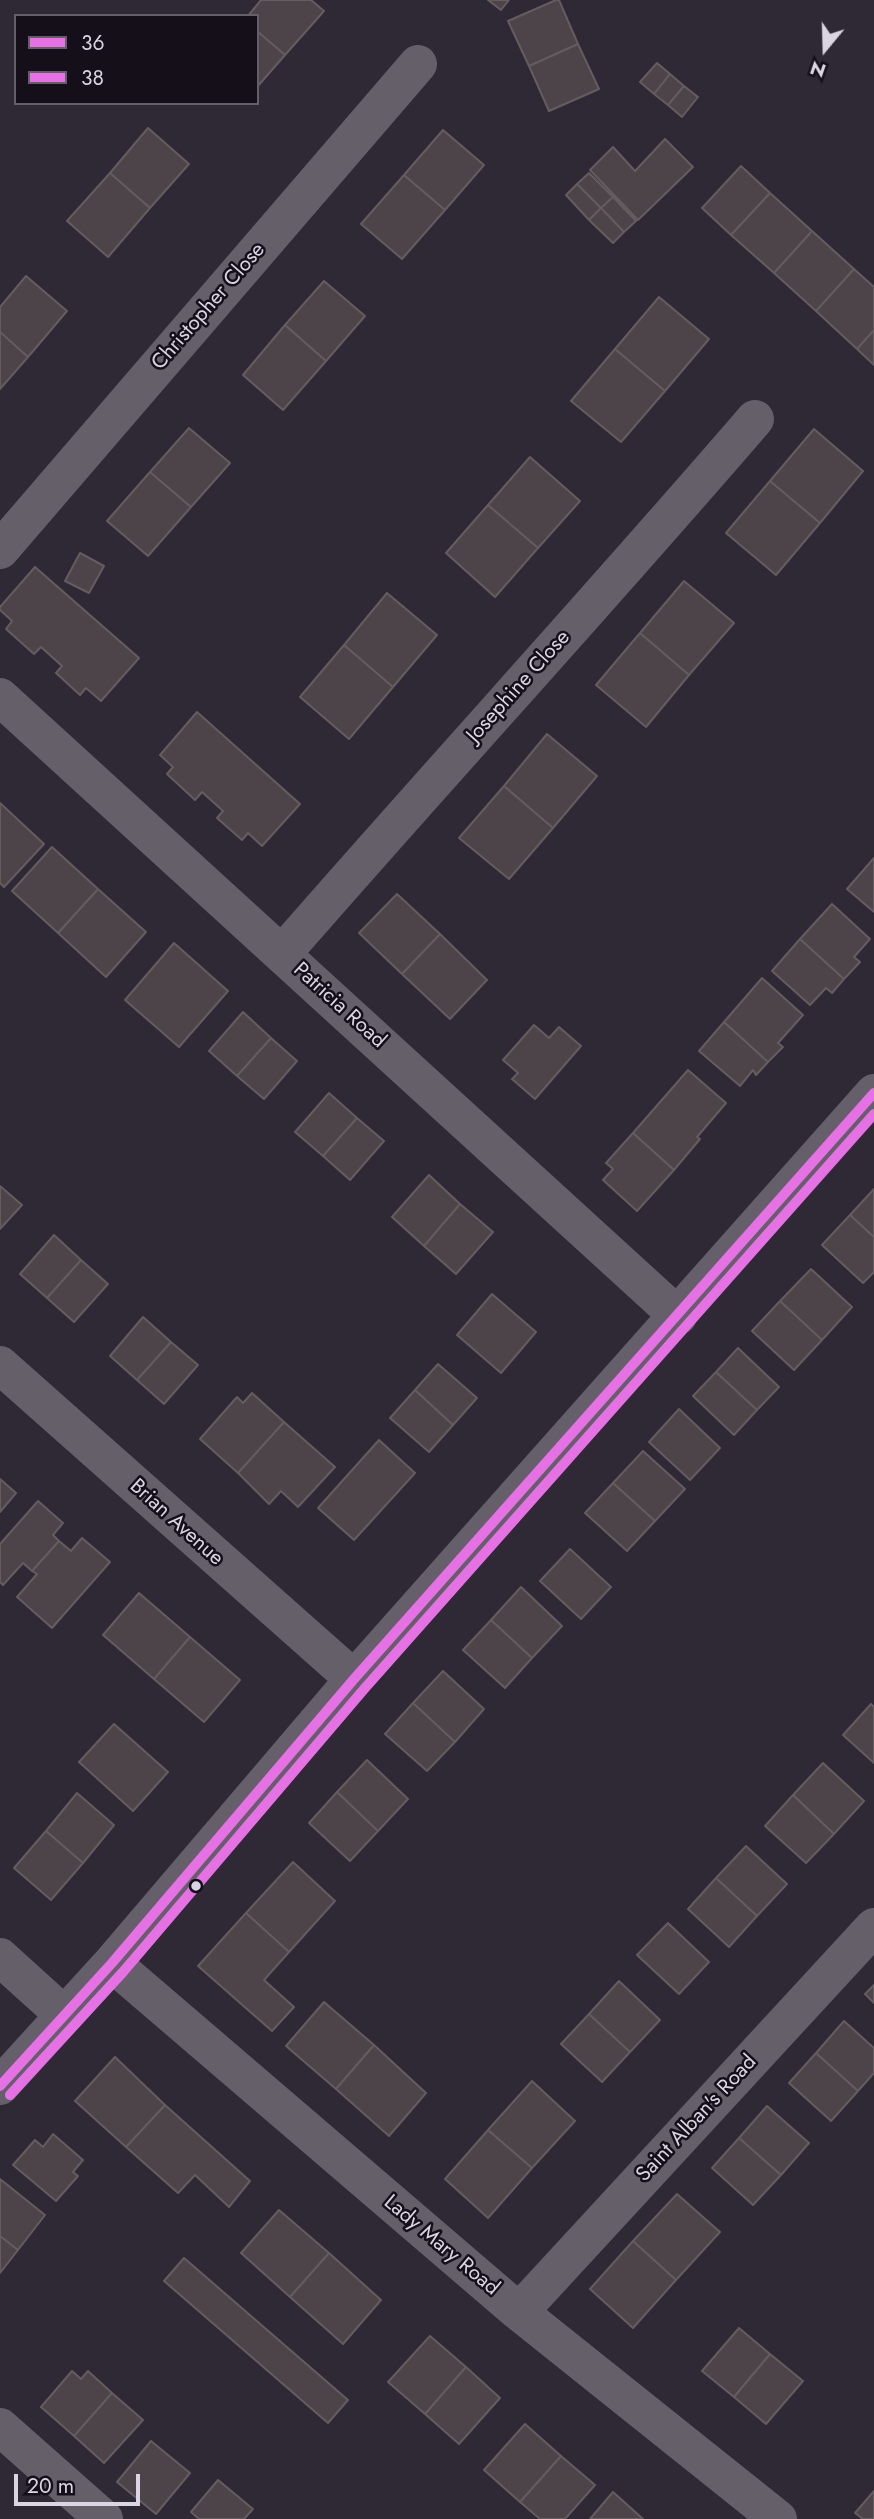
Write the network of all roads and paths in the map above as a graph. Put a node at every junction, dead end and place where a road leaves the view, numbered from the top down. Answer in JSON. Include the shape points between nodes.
{"nodes":[{"id":1,"x":418,"y":64,"type":"dead end"},
{"id":2,"x":755,"y":419,"type":"dead end"},
{"id":3,"x":0,"y":550,"type":"edge"},
{"id":4,"x":0,"y":697,"type":"edge"},
{"id":5,"x":282,"y":954,"type":"junction"},
{"id":6,"x":874,"y":1093,"type":"edge"},
{"id":7,"x":678,"y":1316,"type":"junction"},
{"id":8,"x":0,"y":1365,"type":"edge"},
{"id":9,"x":354,"y":1679,"type":"junction"},
{"id":10,"x":874,"y":1927,"type":"edge"},
{"id":11,"x":0,"y":1957,"type":"edge"},
{"id":12,"x":112,"y":1963,"type":"junction"},
{"id":13,"x":64,"y":2015,"type":"junction"},
{"id":14,"x":0,"y":2086,"type":"edge"},
{"id":15,"x":519,"y":2312,"type":"junction"},
{"id":16,"x":0,"y":2427,"type":"edge"},
{"id":17,"x":104,"y":2519,"type":"edge"},
{"id":18,"x":778,"y":2519,"type":"edge"}],
"edges":[{"from":1,"to":3,"type":"street","name":"Christopher Close"},
{"from":2,"to":5,"type":"street","name":"Josephine Close"},
{"from":4,"to":5,"type":"street","name":"Patricia Road"},
{"from":5,"to":7,"type":"street","name":"Patricia Road"},
{"from":6,"to":7,"type":"street"},
{"from":7,"to":9,"type":"street"},
{"from":8,"to":9,"type":"street","name":"Brian Avenue"},
{"from":9,"to":12,"type":"street"},
{"from":10,"to":15,"type":"street","name":"Saint Alban's Road"},
{"from":11,"to":13,"type":"street"},
{"from":12,"to":13,"type":"street"},
{"from":12,"to":15,"type":"street","name":"Lady Mary Road"},
{"from":13,"to":14,"type":"street"},
{"from":15,"to":18,"type":"street","name":"Lady Mary Road"},
{"from":16,"to":17,"type":"street"}]}
